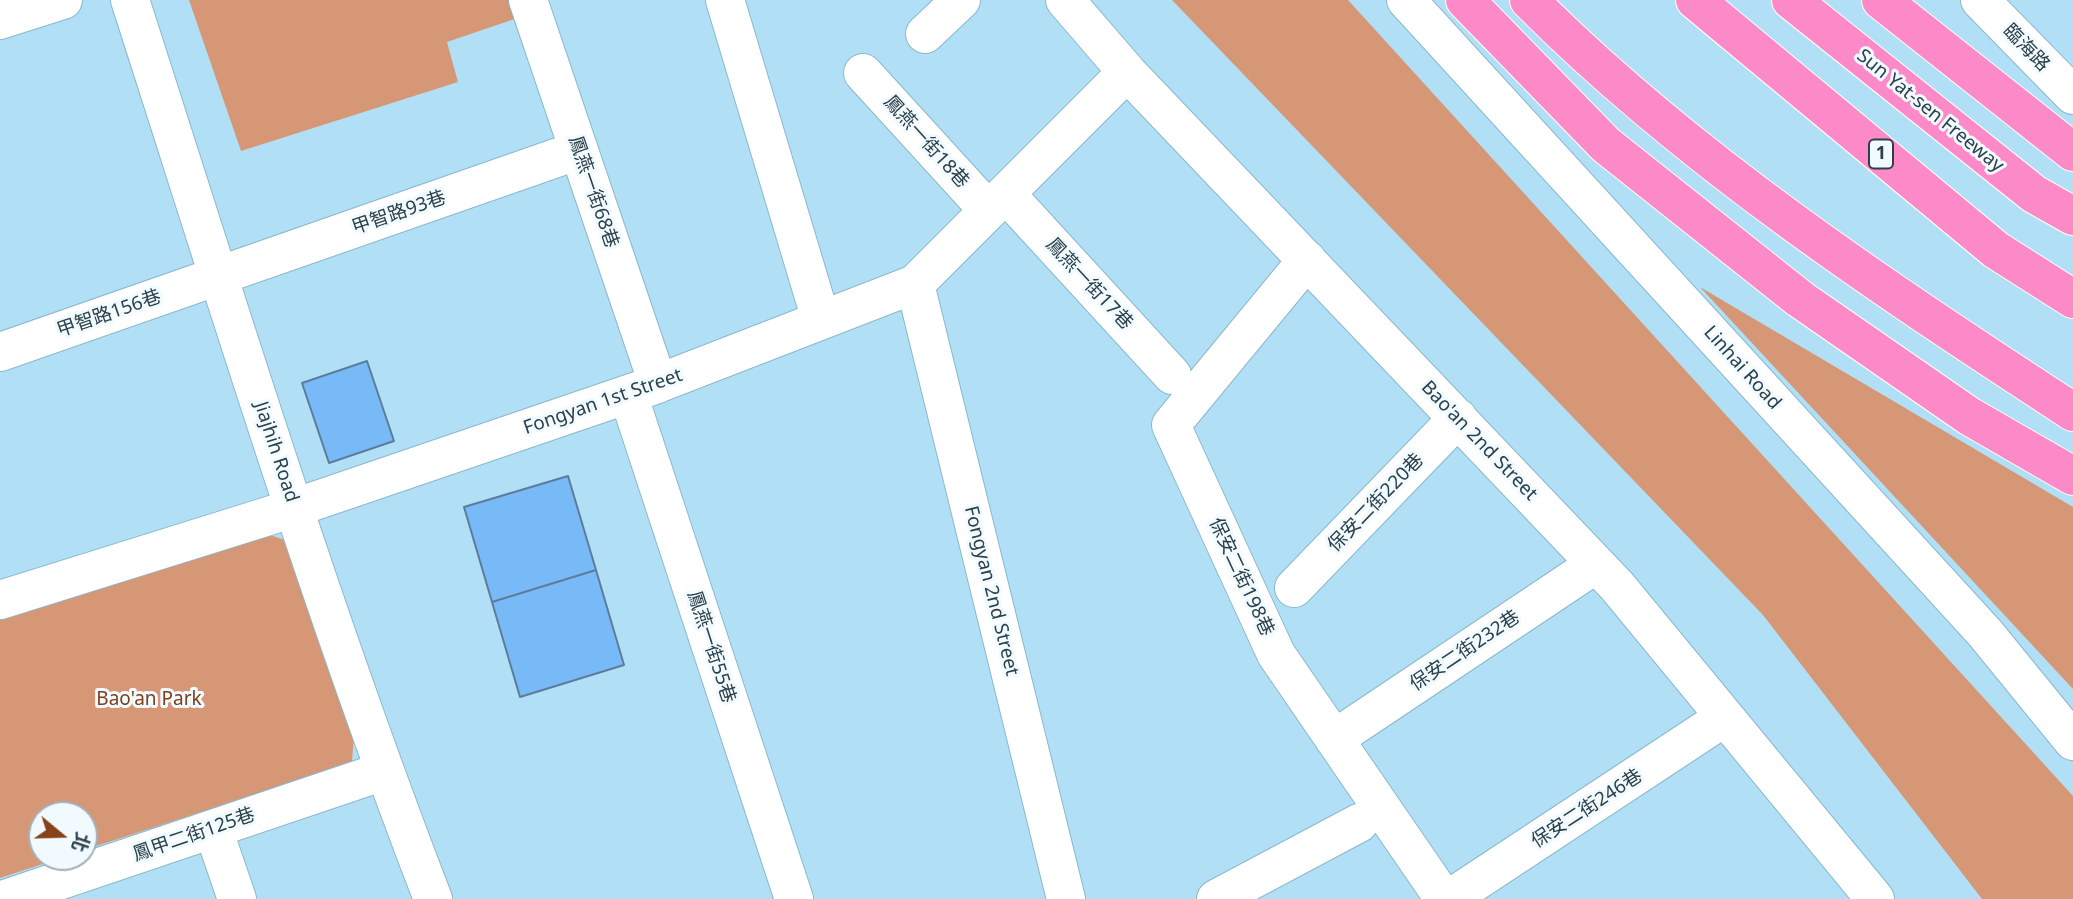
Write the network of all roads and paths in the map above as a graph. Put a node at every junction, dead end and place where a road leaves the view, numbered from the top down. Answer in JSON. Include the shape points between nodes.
{"nodes":[{"id":1,"x":63,"y":0,"type":"edge"},
{"id":2,"x":130,"y":0,"type":"edge"},
{"id":3,"x":527,"y":0,"type":"edge"},
{"id":4,"x":725,"y":0,"type":"edge"},
{"id":5,"x":961,"y":0,"type":"edge"},
{"id":6,"x":1065,"y":0,"type":"edge"},
{"id":7,"x":1406,"y":0,"type":"edge"},
{"id":8,"x":1465,"y":0,"type":"edge"},
{"id":9,"x":1530,"y":0,"type":"edge"},
{"id":10,"x":1695,"y":0,"type":"edge"},
{"id":11,"x":1791,"y":0,"type":"edge"},
{"id":12,"x":1881,"y":0,"type":"edge"},
{"id":13,"x":1980,"y":0,"type":"edge"},
{"id":14,"x":0,"y":20,"type":"edge"},
{"id":15,"x":925,"y":34,"type":"dead end"},
{"id":16,"x":1128,"y":72,"type":"junction"},
{"id":17,"x":863,"y":73,"type":"dead end"},
{"id":18,"x":2073,"y":95,"type":"edge"},
{"id":19,"x":579,"y":150,"type":"junction"},
{"id":20,"x":2073,"y":152,"type":"edge"},
{"id":21,"x":997,"y":202,"type":"junction"},
{"id":22,"x":2073,"y":216,"type":"edge"},
{"id":23,"x":1307,"y":260,"type":"junction"},
{"id":24,"x":219,"y":276,"type":"junction"},
{"id":25,"x":915,"y":284,"type":"junction"},
{"id":26,"x":2073,"y":299,"type":"edge"},
{"id":27,"x":821,"y":320,"type":"junction"},
{"id":28,"x":0,"y":352,"type":"edge"},
{"id":29,"x":1172,"y":375,"type":"dead end"},
{"id":30,"x":643,"y":389,"type":"junction"},
{"id":31,"x":2073,"y":412,"type":"edge"},
{"id":32,"x":1458,"y":418,"type":"junction"},
{"id":33,"x":2073,"y":475,"type":"edge"},
{"id":34,"x":294,"y":508,"type":"junction"},
{"id":35,"x":1596,"y":564,"type":"junction"},
{"id":36,"x":1294,"y":588,"type":"dead end"},
{"id":37,"x":0,"y":600,"type":"edge"},
{"id":38,"x":1725,"y":717,"type":"junction"},
{"id":39,"x":1334,"y":738,"type":"junction"},
{"id":40,"x":2073,"y":741,"type":"edge"},
{"id":41,"x":384,"y":771,"type":"junction"},
{"id":42,"x":1359,"y":823,"type":"dead end"},
{"id":43,"x":213,"y":829,"type":"junction"},
{"id":44,"x":5,"y":899,"type":"edge"},
{"id":45,"x":237,"y":899,"type":"edge"},
{"id":46,"x":433,"y":899,"type":"edge"},
{"id":47,"x":794,"y":899,"type":"edge"},
{"id":48,"x":1066,"y":899,"type":"edge"},
{"id":49,"x":1216,"y":899,"type":"edge"},
{"id":50,"x":1446,"y":899,"type":"edge"},
{"id":51,"x":1875,"y":899,"type":"edge"}],
"edges":[{"from":1,"to":14,"type":"street"},
{"from":2,"to":24,"type":"street","name":"Jiajhih Road"},
{"from":3,"to":19,"type":"street","name":"鳳燕一街68巷"},
{"from":4,"to":27,"type":"street"},
{"from":5,"to":15,"type":"street"},
{"from":6,"to":16,"type":"street","name":"Bao'an 2nd Street"},
{"from":7,"to":40,"type":"street","name":"Linhai Road","via":[[1985,634]]},
{"from":8,"to":33,"type":"highway","via":[[1606,145],[1800,299],[1969,416]]},
{"from":9,"to":31,"type":"highway","via":[[1696,149],[1936,323]]},
{"from":10,"to":26,"type":"highway","number":"1","via":[[1996,250]]},
{"from":11,"to":22,"type":"highway","name":"Sun Yat-sen Freeway","via":[[2034,194]]},
{"from":12,"to":20,"type":"highway"},
{"from":13,"to":18,"type":"street","name":"臨海路"},
{"from":16,"to":21,"type":"street","name":"Fongyan 1st Street"},
{"from":16,"to":23,"type":"street","name":"Bao'an 2nd Street"},
{"from":17,"to":21,"type":"street","name":"鳳燕一街18巷"},
{"from":19,"to":24,"type":"street","name":"甲智路93巷"},
{"from":19,"to":30,"type":"street","name":"鳳燕一街68巷"},
{"from":21,"to":25,"type":"street","name":"Fongyan 1st Street"},
{"from":21,"to":29,"type":"street","name":"鳳燕一街17巷"},
{"from":23,"to":32,"type":"street","name":"Bao'an 2nd Street"},
{"from":23,"to":39,"type":"street","name":"保安二街198巷","via":[[1171,425],[1276,654]]},
{"from":24,"to":28,"type":"street","name":"甲智路156巷"},
{"from":24,"to":34,"type":"street","name":"Jiajhih Road"},
{"from":25,"to":27,"type":"street","name":"Fongyan 1st Street"},
{"from":25,"to":48,"type":"street","name":"Fongyan 2nd Street"},
{"from":27,"to":30,"type":"street","name":"Fongyan 1st Street"},
{"from":30,"to":34,"type":"street","name":"Fongyan 1st Street"},
{"from":30,"to":47,"type":"street","name":"鳳燕一街55巷"},
{"from":32,"to":35,"type":"street","name":"Bao'an 2nd Street"},
{"from":32,"to":36,"type":"street","name":"保安二街220巷"},
{"from":34,"to":37,"type":"street","name":"Fongyan 1st Street"},
{"from":34,"to":41,"type":"street","name":"Jiajhih Road"},
{"from":35,"to":38,"type":"street","name":"Bao'an 2nd Street"},
{"from":35,"to":39,"type":"street","name":"保安二街232巷"},
{"from":38,"to":50,"type":"street","name":"保安二街246巷"},
{"from":38,"to":51,"type":"street","name":"Bao'an 2nd Street"},
{"from":39,"to":50,"type":"street","name":"保安二街198巷"},
{"from":41,"to":43,"type":"street","name":"鳳甲二街125巷"},
{"from":41,"to":46,"type":"street","name":"Jiajhih Road"},
{"from":42,"to":49,"type":"street"},
{"from":43,"to":44,"type":"street","name":"鳳甲二街125巷"},
{"from":43,"to":45,"type":"street"}]}
